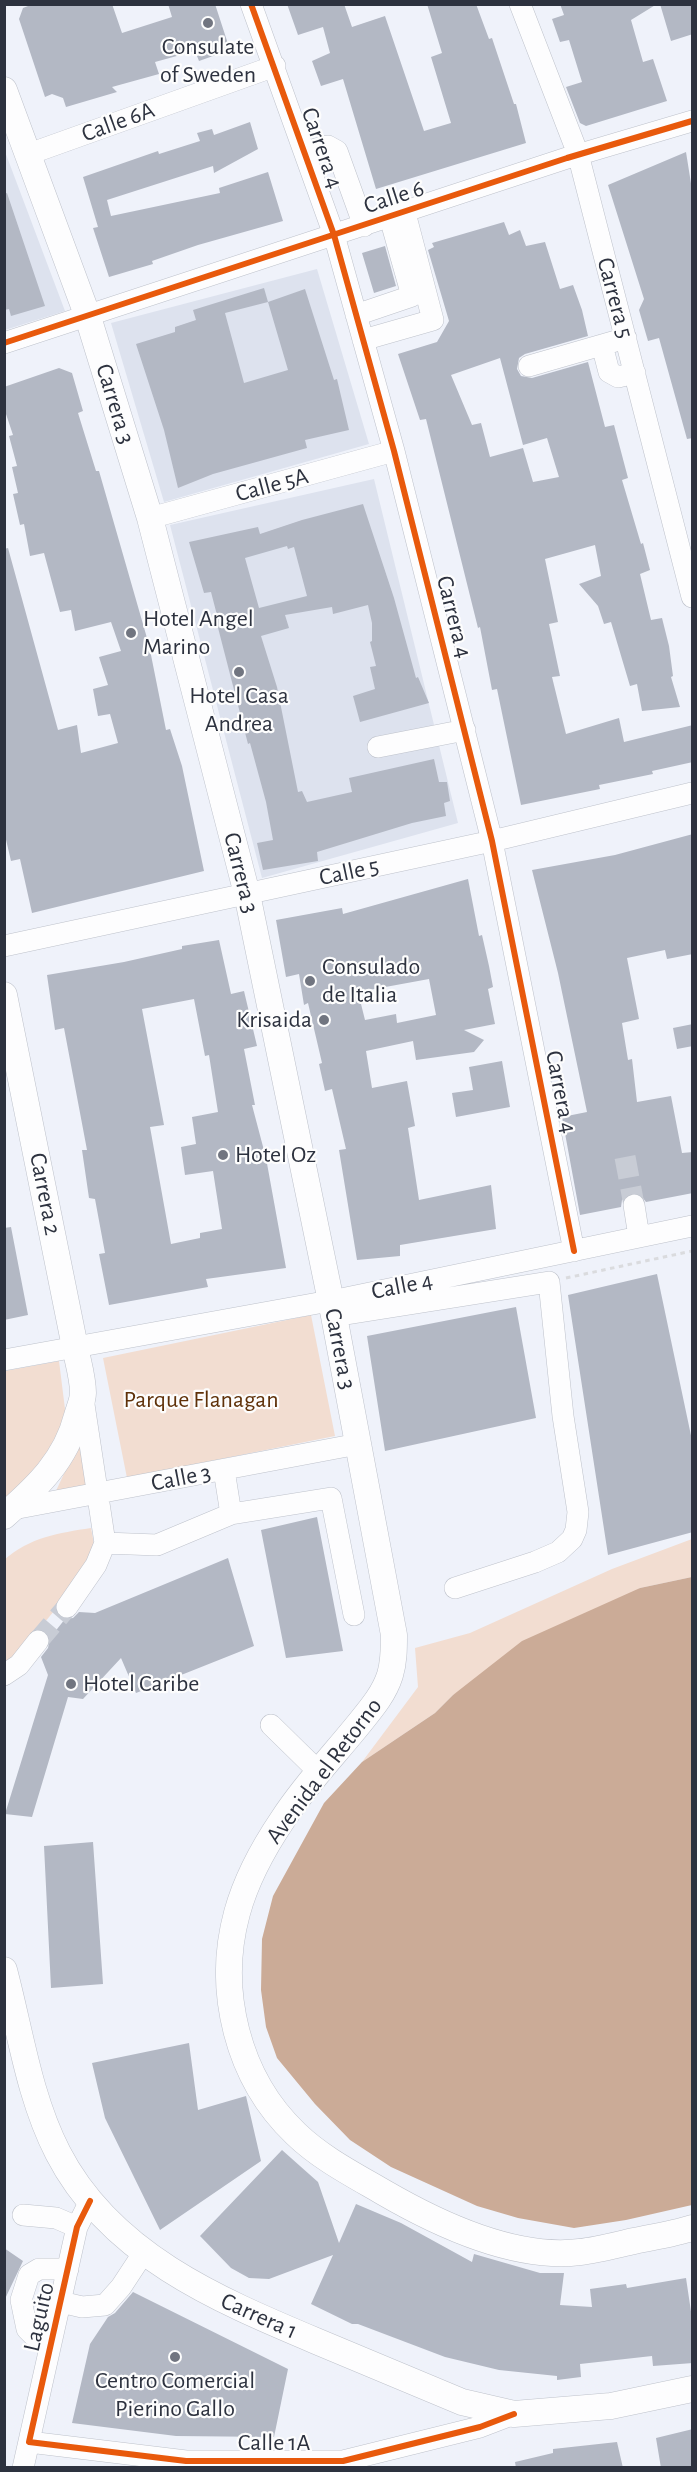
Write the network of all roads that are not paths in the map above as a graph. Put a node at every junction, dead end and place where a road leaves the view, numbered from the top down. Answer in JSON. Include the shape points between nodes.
{"nodes":[{"id":1,"x":251,"y":4,"type":"edge"},
{"id":2,"x":520,"y":4,"type":"edge"},
{"id":3,"x":274,"y":66,"type":"junction"},
{"id":4,"x":4,"y":90,"type":"edge"},
{"id":5,"x":693,"y":121,"type":"edge"},
{"id":6,"x":305,"y":152,"type":"junction"},
{"id":7,"x":29,"y":154,"type":"junction"},
{"id":8,"x":578,"y":154,"type":"junction"},
{"id":9,"x":398,"y":216,"type":"junction"},
{"id":10,"x":364,"y":226,"type":"junction"},
{"id":11,"x":334,"y":235,"type":"junction"},
{"id":12,"x":356,"y":315,"type":"junction"},
{"id":13,"x":88,"y":317,"type":"junction"},
{"id":14,"x":626,"y":339,"type":"junction"},
{"id":15,"x":363,"y":340,"type":"junction"},
{"id":16,"x":4,"y":344,"type":"edge"},
{"id":17,"x":602,"y":345,"type":"junction"},
{"id":18,"x":529,"y":366,"type":"dead end"},
{"id":19,"x":635,"y":373,"type":"junction"},
{"id":20,"x":394,"y":452,"type":"junction"},
{"id":21,"x":150,"y":518,"type":"junction"},
{"id":22,"x":693,"y":597,"type":"edge"},
{"id":23,"x":465,"y":730,"type":"junction"},
{"id":24,"x":378,"y":747,"type":"dead end"},
{"id":25,"x":693,"y":793,"type":"edge"},
{"id":26,"x":492,"y":841,"type":"junction"},
{"id":27,"x":247,"y":894,"type":"junction"},
{"id":28,"x":4,"y":946,"type":"edge"},
{"id":29,"x":4,"y":995,"type":"edge"},
{"id":30,"x":634,"y":1205,"type":"tunnel mouth"},
{"id":31,"x":693,"y":1226,"type":"edge"},
{"id":32,"x":639,"y":1237,"type":"junction"},
{"id":33,"x":574,"y":1251,"type":"junction"},
{"id":34,"x":506,"y":1265,"type":"junction"},
{"id":35,"x":509,"y":1289,"type":"junction"},
{"id":36,"x":332,"y":1308,"type":"junction"},
{"id":37,"x":75,"y":1347,"type":"junction"},
{"id":38,"x":4,"y":1360,"type":"edge"},
{"id":39,"x":83,"y":1394,"type":"junction"},
{"id":40,"x":358,"y":1444,"type":"junction"},
{"id":41,"x":224,"y":1470,"type":"junction"},
{"id":42,"x":98,"y":1493,"type":"junction"},
{"id":43,"x":7,"y":1512,"type":"edge"},
{"id":44,"x":231,"y":1514,"type":"junction"},
{"id":45,"x":105,"y":1543,"type":"junction"},
{"id":46,"x":455,"y":1588,"type":"dead end"},
{"id":47,"x":68,"y":1607,"type":"tunnel mouth"},
{"id":48,"x":354,"y":1615,"type":"dead end"},
{"id":49,"x":38,"y":1641,"type":"tunnel mouth"},
{"id":50,"x":4,"y":1675,"type":"edge"},
{"id":51,"x":390,"y":1676,"type":"joint"},
{"id":52,"x":271,"y":1725,"type":"dead end"},
{"id":53,"x":319,"y":1772,"type":"junction"},
{"id":54,"x":4,"y":1970,"type":"edge"},
{"id":55,"x":10,"y":2011,"type":"edge"},
{"id":56,"x":90,"y":2201,"type":"junction"},
{"id":57,"x":23,"y":2215,"type":"dead end"},
{"id":58,"x":76,"y":2227,"type":"junction"},
{"id":59,"x":693,"y":2228,"type":"edge"},
{"id":60,"x":144,"y":2252,"type":"junction"},
{"id":61,"x":68,"y":2269,"type":"junction"},
{"id":62,"x":61,"y":2302,"type":"junction"},
{"id":63,"x":52,"y":2338,"type":"junction"},
{"id":64,"x":693,"y":2389,"type":"edge"},
{"id":65,"x":514,"y":2414,"type":"junction"},
{"id":66,"x":29,"y":2442,"type":"junction"},
{"id":67,"x":343,"y":2464,"type":"edge"},
{"id":68,"x":23,"y":2468,"type":"edge"}],
"edges":[{"from":1,"to":3,"type":"street","name":"Carrera 4"},
{"from":2,"to":8,"type":"street","name":"Carrera 5"},
{"from":3,"to":6,"type":"street","name":"Carrera 4"},
{"from":3,"to":7,"type":"street","name":"Calle 6A"},
{"from":4,"to":7,"type":"main road","name":"Carrera 3"},
{"from":5,"to":8,"type":"street","name":"Calle 6"},
{"from":6,"to":10,"type":"street","via":[[328,146],[337,151]]},
{"from":6,"to":11,"type":"street","name":"Carrera 4"},
{"from":7,"to":13,"type":"main road","name":"Carrera 3"},
{"from":8,"to":9,"type":"street","name":"Calle 6"},
{"from":8,"to":14,"type":"street","name":"Carrera 5"},
{"from":9,"to":10,"type":"street","name":"Calle 6"},
{"from":9,"to":12,"type":"street","via":[[412,296]]},
{"from":9,"to":15,"type":"street","via":[[434,320]]},
{"from":10,"to":11,"type":"street","name":"Calle 6"},
{"from":11,"to":12,"type":"street","name":"Carrera 4"},
{"from":11,"to":13,"type":"street","name":"Calle 6"},
{"from":12,"to":15,"type":"street","name":"Carrera 4"},
{"from":13,"to":16,"type":"street","name":"Calle 6"},
{"from":13,"to":21,"type":"main road","name":"Carrera 3"},
{"from":14,"to":17,"type":"street"},
{"from":14,"to":19,"type":"street","name":"Carrera 5"},
{"from":15,"to":20,"type":"street","name":"Carrera 4"},
{"from":17,"to":18,"type":"street"},
{"from":17,"to":19,"type":"street","via":[[609,372],[618,377]]},
{"from":19,"to":22,"type":"street","name":"Carrera 5"},
{"from":20,"to":21,"type":"street","name":"Calle 5A"},
{"from":20,"to":23,"type":"street","name":"Carrera 4"},
{"from":21,"to":27,"type":"main road","name":"Carrera 3"},
{"from":23,"to":24,"type":"street"},
{"from":23,"to":26,"type":"street","name":"Carrera 4"},
{"from":25,"to":26,"type":"street","name":"Calle 5"},
{"from":26,"to":27,"type":"street","name":"Calle 5"},
{"from":26,"to":33,"type":"street","name":"Carrera 4"},
{"from":27,"to":28,"type":"street","name":"Calle 5"},
{"from":27,"to":36,"type":"main road","name":"Carrera 3"},
{"from":29,"to":37,"type":"main road","name":"Carrera 2"},
{"from":30,"to":32,"type":"street"},
{"from":31,"to":32,"type":"street","name":"Calle 4"},
{"from":32,"to":33,"type":"street","name":"Calle 4"},
{"from":33,"to":34,"type":"street","name":"Calle 4"},
{"from":34,"to":35,"type":"street"},
{"from":34,"to":36,"type":"street","name":"Calle 4"},
{"from":35,"to":36,"type":"street"},
{"from":35,"to":46,"type":"street","via":[[549,1282],[578,1512],[576,1530],[558,1552]]},
{"from":36,"to":37,"type":"street","name":"Calle 4"},
{"from":36,"to":40,"type":"main road","name":"Carrera 3"},
{"from":37,"to":38,"type":"street","name":"Calle 4"},
{"from":37,"to":39,"type":"main road","name":"Carrera 2"},
{"from":39,"to":42,"type":"street","name":"Carrera 2"},
{"from":39,"to":43,"type":"main road","name":"Carrera 2","via":[[69,1438],[51,1471],[33,1492]]},
{"from":40,"to":41,"type":"street","name":"Calle 3"},
{"from":40,"to":51,"type":"main road","name":"Carrera 3","via":[[394,1635]]},
{"from":41,"to":42,"type":"street","name":"Calle 3"},
{"from":41,"to":44,"type":"street"},
{"from":42,"to":43,"type":"street","name":"Calle 3"},
{"from":42,"to":45,"type":"street","name":"Carrera 2"},
{"from":44,"to":45,"type":"street","via":[[157,1545]]},
{"from":44,"to":48,"type":"street","via":[[331,1498]]},
{"from":45,"to":47,"type":"street","via":[[96,1565]]},
{"from":49,"to":50,"type":"street","via":[[19,1665]]},
{"from":51,"to":53,"type":"main road","name":"Avenida el Retorno","via":[[381,1695]]},
{"from":52,"to":53,"type":"street"},
{"from":53,"to":59,"type":"main road","name":"Avenida el Retorno","via":[[283,1818],[261,1856],[237,1912],[231,1941],[229,1981],[236,2030],[258,2086],[275,2111],[302,2139],[343,2169],[406,2206],[499,2244],[544,2252],[580,2252]]},
{"from":54,"to":55,"type":"main road","name":"Carrera 1"},
{"from":55,"to":56,"type":"main road","name":"Carrera 1","via":[[38,2106],[57,2152]]},
{"from":56,"to":58,"type":"street","name":"Laguito"},
{"from":56,"to":60,"type":"main road","name":"Carrera 1","via":[[114,2228]]},
{"from":57,"to":58,"type":"street","via":[[56,2218]]},
{"from":58,"to":61,"type":"street","name":"Laguito"},
{"from":60,"to":62,"type":"street","via":[[105,2305],[82,2307]]},
{"from":60,"to":65,"type":"main road","name":"Carrera 1","via":[[186,2281],[241,2310],[462,2402]]},
{"from":61,"to":62,"type":"street","name":"Laguito"},
{"from":61,"to":63,"type":"street","via":[[39,2269],[29,2276],[21,2300],[27,2330]]},
{"from":62,"to":63,"type":"street","name":"Laguito"},
{"from":63,"to":66,"type":"street","name":"Laguito"},
{"from":64,"to":65,"type":"main road","name":"Carrera 1","via":[[611,2406]]},
{"from":65,"to":67,"type":"street","name":"Calle 1A"},
{"from":66,"to":67,"type":"street","name":"Calle 1A","via":[[186,2461]]},
{"from":66,"to":68,"type":"street","name":"Laguito"}]}
